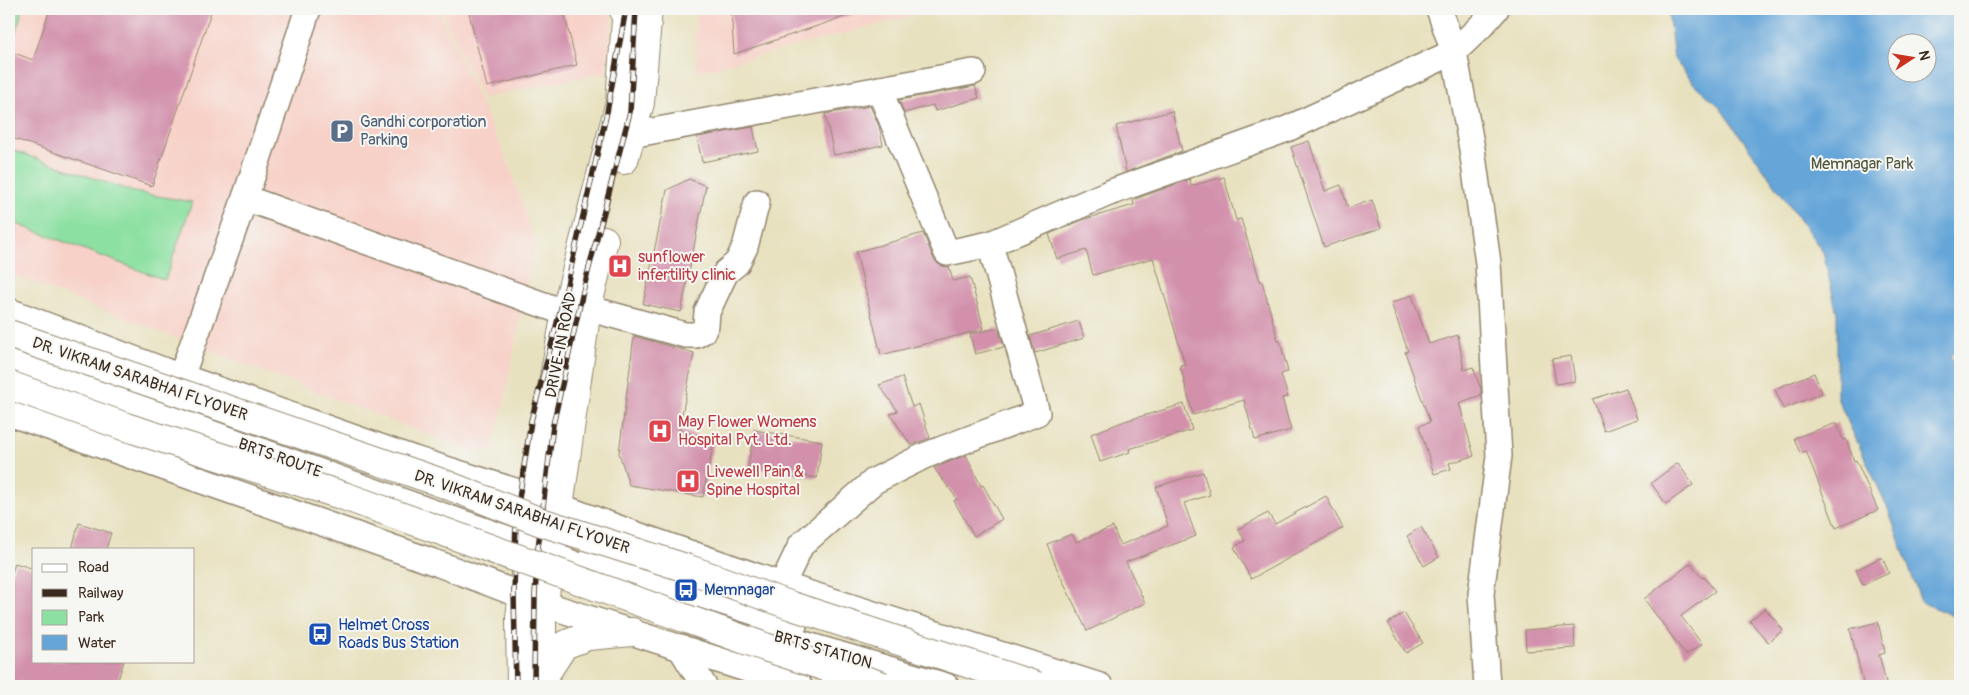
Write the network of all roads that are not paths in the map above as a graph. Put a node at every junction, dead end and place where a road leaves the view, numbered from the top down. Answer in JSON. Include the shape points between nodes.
{"nodes":[{"id":1,"x":308,"y":9,"type":"edge"},
{"id":2,"x":624,"y":9,"type":"edge"},
{"id":3,"x":648,"y":9,"type":"edge"},
{"id":4,"x":1439,"y":9,"type":"edge"},
{"id":5,"x":1496,"y":9,"type":"edge"},
{"id":6,"x":1454,"y":52,"type":"junction"},
{"id":7,"x":973,"y":72,"type":"dead end"},
{"id":8,"x":878,"y":89,"type":"junction"},
{"id":9,"x":631,"y":135,"type":"junction"},
{"id":10,"x":245,"y":198,"type":"junction"},
{"id":11,"x":757,"y":202,"type":"dead end"},
{"id":12,"x":990,"y":244,"type":"junction"},
{"id":13,"x":576,"y":310,"type":"junction"},
{"id":14,"x":9,"y":311,"type":"edge"},
{"id":15,"x":9,"y":334,"type":"edge"},
{"id":16,"x":9,"y":361,"type":"edge"},
{"id":17,"x":181,"y":377,"type":"junction"},
{"id":18,"x":9,"y":385,"type":"edge"},
{"id":19,"x":9,"y":413,"type":"edge"},
{"id":20,"x":547,"y":502,"type":"junction"},
{"id":21,"x":540,"y":550,"type":"junction"},
{"id":22,"x":782,"y":585,"type":"junction"},
{"id":23,"x":533,"y":600,"type":"junction"},
{"id":24,"x":632,"y":632,"type":"junction"},
{"id":25,"x":680,"y":648,"type":"junction"},
{"id":26,"x":535,"y":684,"type":"edge"},
{"id":27,"x":704,"y":686,"type":"edge"},
{"id":28,"x":799,"y":686,"type":"edge"},
{"id":29,"x":883,"y":686,"type":"edge"},
{"id":30,"x":946,"y":686,"type":"edge"},
{"id":31,"x":1037,"y":686,"type":"edge"},
{"id":32,"x":1100,"y":686,"type":"edge"},
{"id":33,"x":1487,"y":686,"type":"edge"}],
"edges":[{"from":1,"to":10,"type":"street"},
{"from":2,"to":13,"type":"main road","name":"DRIVE-IN ROAD","via":[[620,102]]},
{"from":3,"to":9,"type":"main road","via":[[640,102]]},
{"from":4,"to":6,"type":"street"},
{"from":5,"to":6,"type":"street"},
{"from":6,"to":12,"type":"street","via":[[1288,129],[1109,193]]},
{"from":6,"to":33,"type":"street","via":[[1486,244],[1493,335],[1499,456],[1481,594]]},
{"from":7,"to":8,"type":"street"},
{"from":8,"to":9,"type":"street"},
{"from":8,"to":12,"type":"street","via":[[946,253]]},
{"from":9,"to":13,"type":"main road"},
{"from":10,"to":13,"type":"street"},
{"from":10,"to":17,"type":"street"},
{"from":11,"to":13,"type":"street","via":[[745,247],[737,263],[726,272],[707,312],[703,331],[685,335]]},
{"from":12,"to":22,"type":"street","via":[[1038,413],[924,456],[874,481],[801,545]]},
{"from":13,"to":20,"type":"main road","name":"DRIVE-IN ROAD","via":[[540,459]]},
{"from":14,"to":17,"type":"street"},
{"from":15,"to":31,"type":"main road","name":"DR. VIKRAM SARABHAI FLYOVER","bridge":true,"via":[[442,483],[542,522]]},
{"from":16,"to":21,"type":"street","name":"BRTS ROUTE"},
{"from":17,"to":20,"type":"street"},
{"from":18,"to":29,"type":"main road","bridge":true,"via":[[126,427],[344,496]]},
{"from":19,"to":23,"type":"street"},
{"from":20,"to":21,"type":"main road","name":"DRIVE-IN ROAD"},
{"from":20,"to":22,"type":"street"},
{"from":21,"to":23,"type":"main road","name":"DRIVE-IN ROAD"},
{"from":21,"to":30,"type":"street","name":"BRTS STATION","via":[[621,569],[793,625],[909,675]]},
{"from":22,"to":32,"type":"street"},
{"from":23,"to":24,"type":"street"},
{"from":23,"to":26,"type":"main road","name":"DRIVE-IN ROAD","via":[[520,618]]},
{"from":24,"to":25,"type":"street"},
{"from":24,"to":26,"type":"main road","via":[[588,636],[564,645]]},
{"from":25,"to":27,"type":"street"},
{"from":25,"to":28,"type":"street"}]}
